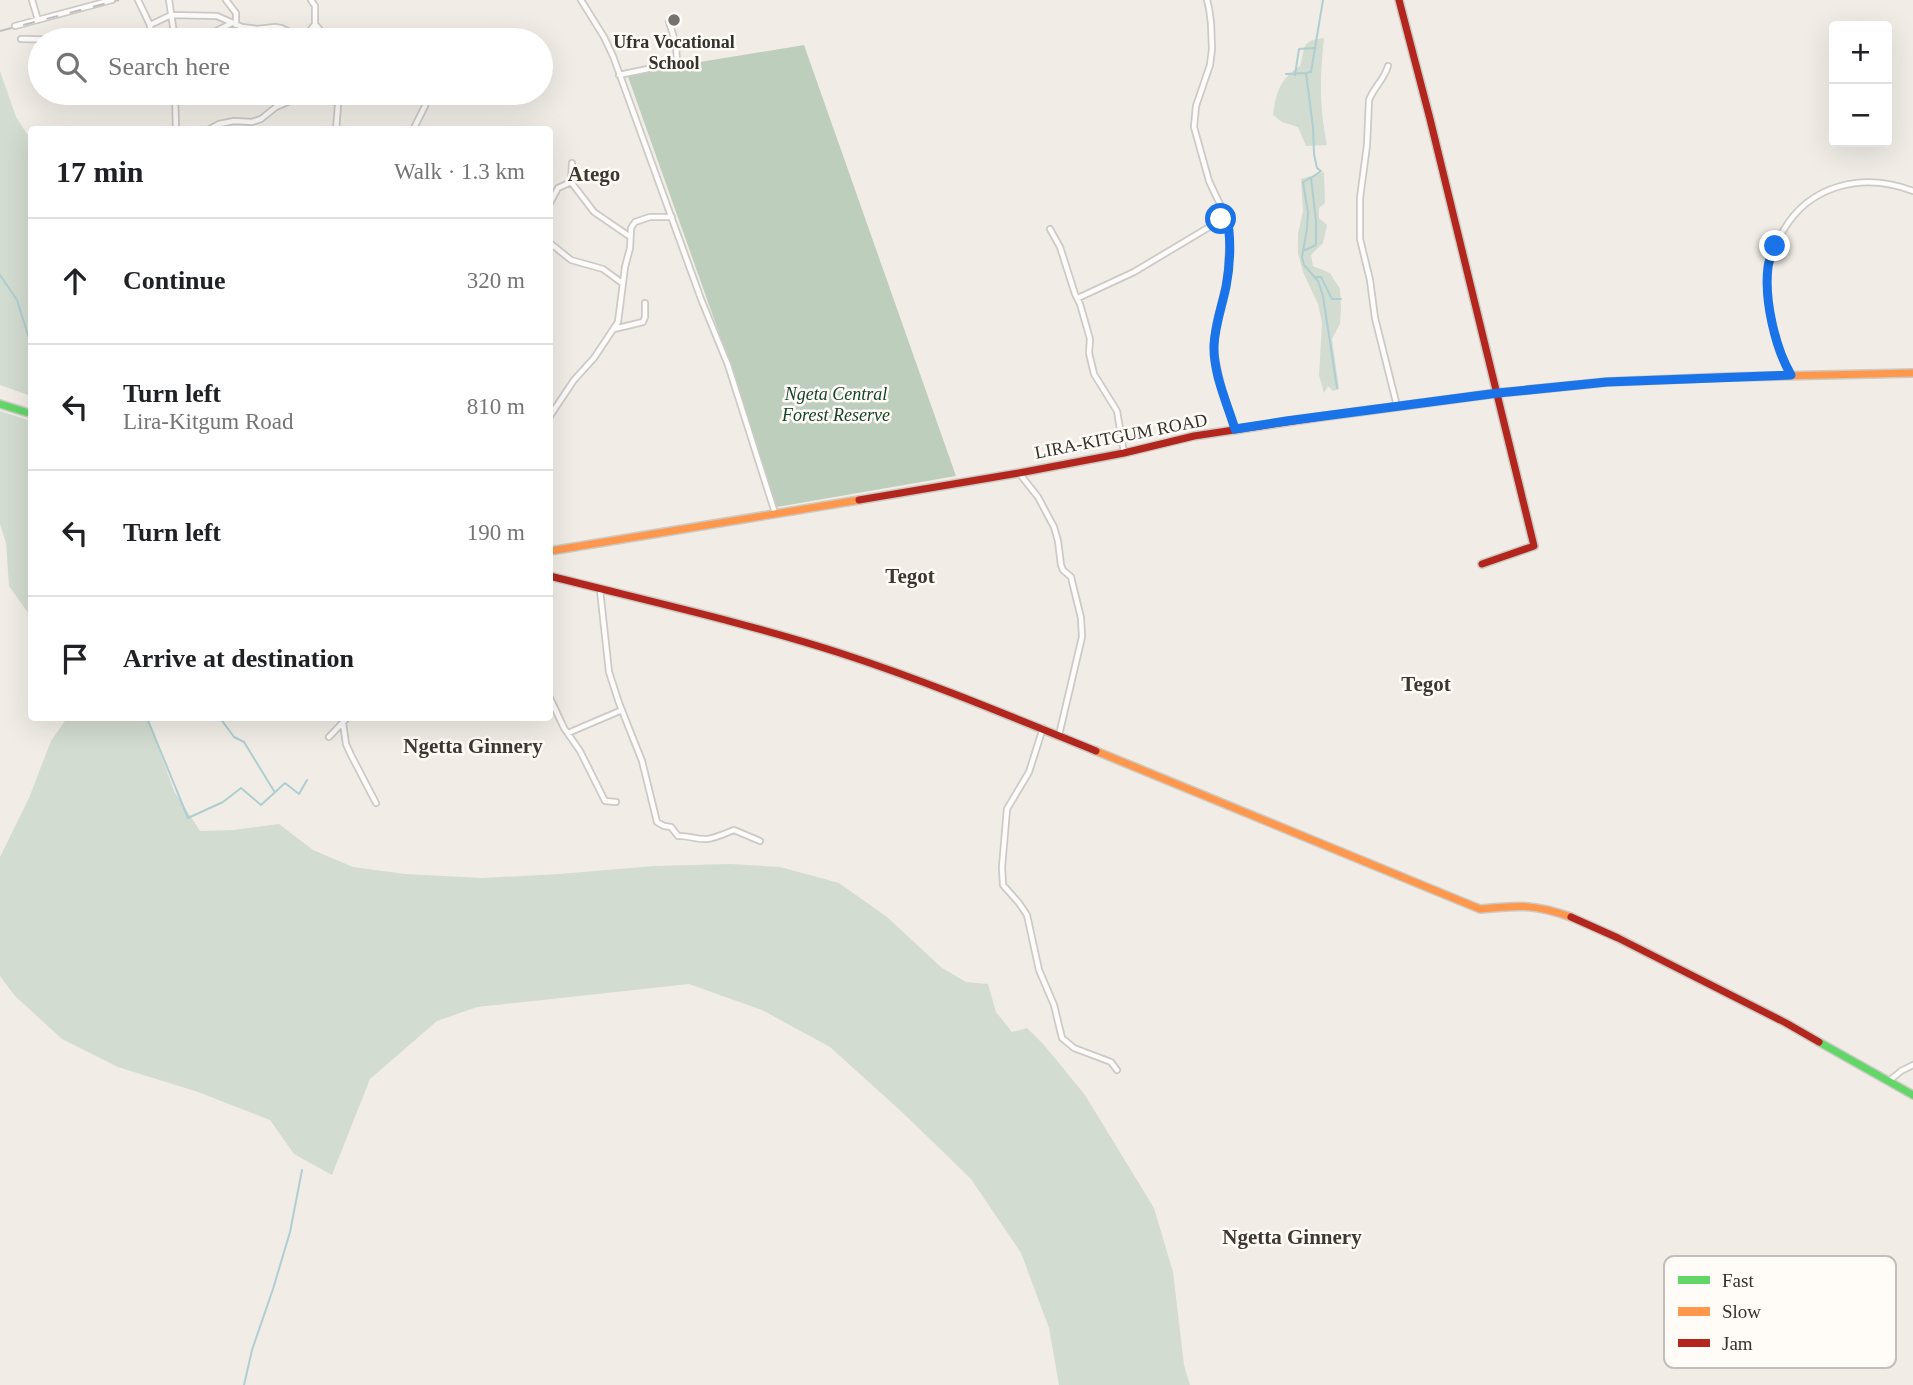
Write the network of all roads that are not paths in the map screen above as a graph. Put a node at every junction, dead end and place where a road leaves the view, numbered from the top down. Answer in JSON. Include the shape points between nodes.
{"nodes":[{"id":1,"x":32,"y":0,"type":"edge"},
{"id":2,"x":112,"y":0,"type":"edge"},
{"id":3,"x":138,"y":0,"type":"edge"},
{"id":4,"x":169,"y":0,"type":"edge"},
{"id":5,"x":226,"y":0,"type":"edge"},
{"id":6,"x":311,"y":0,"type":"edge"},
{"id":7,"x":581,"y":0,"type":"edge"},
{"id":8,"x":1206,"y":0,"type":"edge"},
{"id":9,"x":1399,"y":0,"type":"edge"},
{"id":10,"x":171,"y":16,"type":"junction"},
{"id":11,"x":38,"y":20,"type":"junction"},
{"id":12,"x":669,"y":22,"type":"dead end"},
{"id":13,"x":234,"y":24,"type":"junction"},
{"id":14,"x":315,"y":24,"type":"junction"},
{"id":15,"x":150,"y":25,"type":"junction"},
{"id":16,"x":15,"y":26,"type":"dead end"},
{"id":17,"x":150,"y":28,"type":"edge"},
{"id":18,"x":173,"y":28,"type":"edge"},
{"id":19,"x":224,"y":28,"type":"edge"},
{"id":20,"x":252,"y":28,"type":"edge"},
{"id":21,"x":263,"y":28,"type":"edge"},
{"id":22,"x":281,"y":28,"type":"edge"},
{"id":23,"x":312,"y":28,"type":"edge"},
{"id":24,"x":318,"y":28,"type":"edge"},
{"id":25,"x":21,"y":39,"type":"dead end"},
{"id":26,"x":28,"y":39,"type":"edge"},
{"id":27,"x":1388,"y":66,"type":"dead end"},
{"id":28,"x":619,"y":75,"type":"junction"},
{"id":29,"x":175,"y":105,"type":"edge"},
{"id":30,"x":281,"y":105,"type":"edge"},
{"id":31,"x":338,"y":105,"type":"edge"},
{"id":32,"x":425,"y":105,"type":"edge"},
{"id":33,"x":176,"y":126,"type":"edge"},
{"id":34,"x":215,"y":126,"type":"edge"},
{"id":35,"x":336,"y":126,"type":"edge"},
{"id":36,"x":415,"y":126,"type":"edge"},
{"id":37,"x":572,"y":163,"type":"dead end"},
{"id":38,"x":571,"y":182,"type":"junction"},
{"id":39,"x":1913,"y":191,"type":"edge"},
{"id":40,"x":553,"y":197,"type":"edge"},
{"id":41,"x":672,"y":217,"type":"junction"},
{"id":42,"x":1226,"y":217,"type":"junction"},
{"id":43,"x":1050,"y":229,"type":"dead end"},
{"id":44,"x":629,"y":236,"type":"junction"},
{"id":45,"x":553,"y":245,"type":"edge"},
{"id":46,"x":623,"y":284,"type":"junction"},
{"id":47,"x":1078,"y":298,"type":"junction"},
{"id":48,"x":645,"y":303,"type":"dead end"},
{"id":49,"x":613,"y":329,"type":"junction"},
{"id":50,"x":1913,"y":373,"type":"edge"},
{"id":51,"x":1791,"y":375,"type":"junction"},
{"id":52,"x":1498,"y":393,"type":"junction"},
{"id":53,"x":0,"y":404,"type":"edge"},
{"id":54,"x":1397,"y":407,"type":"junction"},
{"id":55,"x":553,"y":412,"type":"edge"},
{"id":56,"x":28,"y":413,"type":"edge"},
{"id":57,"x":1235,"y":429,"type":"junction"},
{"id":58,"x":1124,"y":453,"type":"junction"},
{"id":59,"x":1019,"y":472,"type":"junction"},
{"id":60,"x":775,"y":513,"type":"junction"},
{"id":61,"x":553,"y":550,"type":"edge"},
{"id":62,"x":1482,"y":564,"type":"dead end"},
{"id":63,"x":553,"y":577,"type":"edge"},
{"id":64,"x":600,"y":590,"type":"junction"},
{"id":65,"x":553,"y":704,"type":"edge"},
{"id":66,"x":622,"y":710,"type":"junction"},
{"id":67,"x":343,"y":723,"type":"joint"},
{"id":68,"x":1043,"y":728,"type":"junction"},
{"id":69,"x":568,"y":733,"type":"junction"},
{"id":70,"x":1059,"y":735,"type":"junction"},
{"id":71,"x":329,"y":737,"type":"dead end"},
{"id":72,"x":616,"y":802,"type":"dead end"},
{"id":73,"x":376,"y":803,"type":"dead end"},
{"id":74,"x":760,"y":841,"type":"dead end"},
{"id":75,"x":1913,"y":1065,"type":"edge"},
{"id":76,"x":1117,"y":1070,"type":"dead end"},
{"id":77,"x":1889,"y":1081,"type":"junction"},
{"id":78,"x":1913,"y":1095,"type":"edge"}],
"edges":[{"from":1,"to":11,"type":"street"},
{"from":2,"to":11,"type":"street"},
{"from":3,"to":15,"type":"street"},
{"from":4,"to":10,"type":"street"},
{"from":5,"to":13,"type":"street","via":[[236,13]]},
{"from":6,"to":14,"type":"street"},
{"from":7,"to":28,"type":"street","via":[[604,37]]},
{"from":8,"to":42,"type":"street","via":[[1212,49],[1194,131],[1211,187]]},
{"from":9,"to":52,"type":"main road"},
{"from":10,"to":13,"type":"street","via":[[217,16]]},
{"from":10,"to":15,"type":"street"},
{"from":10,"to":18,"type":"street"},
{"from":11,"to":16,"type":"street"},
{"from":12,"to":28,"type":"street","via":[[677,63]]},
{"from":13,"to":19,"type":"street"},
{"from":13,"to":20,"type":"street"},
{"from":14,"to":23,"type":"street"},
{"from":14,"to":24,"type":"street"},
{"from":15,"to":17,"type":"street"},
{"from":21,"to":22,"type":"street"},
{"from":25,"to":26,"type":"street"},
{"from":27,"to":54,"type":"street","via":[[1368,100],[1360,230]]},
{"from":28,"to":41,"type":"street"},
{"from":29,"to":33,"type":"street"},
{"from":30,"to":34,"type":"street","via":[[252,122]]},
{"from":31,"to":35,"type":"street"},
{"from":32,"to":36,"type":"street"},
{"from":37,"to":38,"type":"street"},
{"from":38,"to":40,"type":"street","via":[[558,188]]},
{"from":38,"to":44,"type":"street","via":[[594,212]]},
{"from":39,"to":51,"type":"street","via":[[1876,182],[1849,183],[1823,192],[1792,215],[1768,267],[1776,340]]},
{"from":41,"to":44,"type":"street","via":[[641,220]]},
{"from":41,"to":60,"type":"street","via":[[728,365]]},
{"from":42,"to":47,"type":"street","via":[[1134,272]]},
{"from":42,"to":57,"type":"street","via":[[1230,237],[1227,281],[1214,353]]},
{"from":43,"to":47,"type":"street"},
{"from":44,"to":46,"type":"street"},
{"from":45,"to":46,"type":"street","via":[[571,260],[603,269]]},
{"from":46,"to":49,"type":"street"},
{"from":47,"to":58,"type":"street","via":[[1090,339],[1092,367],[1117,411]]},
{"from":48,"to":49,"type":"street","via":[[643,322]]},
{"from":49,"to":55,"type":"street"},
{"from":50,"to":51,"type":"main road","name":"LIRA-KITGUM ROAD"},
{"from":51,"to":52,"type":"main road","name":"LIRA-KITGUM ROAD","via":[[1607,382]]},
{"from":52,"to":54,"type":"main road","name":"LIRA-KITGUM ROAD"},
{"from":52,"to":62,"type":"main road","via":[[1534,546]]},
{"from":53,"to":56,"type":"main road"},
{"from":54,"to":57,"type":"main road","name":"LIRA-KITGUM ROAD"},
{"from":57,"to":58,"type":"main road","name":"LIRA-KITGUM ROAD"},
{"from":58,"to":59,"type":"main road","name":"LIRA-KITGUM ROAD"},
{"from":59,"to":60,"type":"main road","name":"LIRA-KITGUM ROAD"},
{"from":59,"to":70,"type":"street","via":[[1054,527],[1061,565],[1071,577],[1080,618],[1082,637]]},
{"from":60,"to":61,"type":"main road","name":"LIRA-KITGUM ROAD"},
{"from":63,"to":64,"type":"main road"},
{"from":64,"to":66,"type":"street","via":[[609,672]]},
{"from":64,"to":68,"type":"main road","via":[[840,653]]},
{"from":65,"to":69,"type":"street"},
{"from":66,"to":69,"type":"street"},
{"from":66,"to":74,"type":"street","via":[[642,761],[657,822],[692,839],[734,830]]},
{"from":67,"to":71,"type":"street"},
{"from":67,"to":73,"type":"street","via":[[346,744]]},
{"from":68,"to":70,"type":"main road"},
{"from":68,"to":76,"type":"street","via":[[1029,772],[1007,809],[1003,886],[1027,915],[1039,970],[1062,1038],[1074,1048],[1111,1062]]},
{"from":69,"to":72,"type":"street","via":[[605,801]]},
{"from":70,"to":77,"type":"main road","via":[[1462,903],[1480,909],[1534,906],[1572,917],[1786,1023]]},
{"from":75,"to":77,"type":"street"},
{"from":77,"to":78,"type":"main road"}]}
